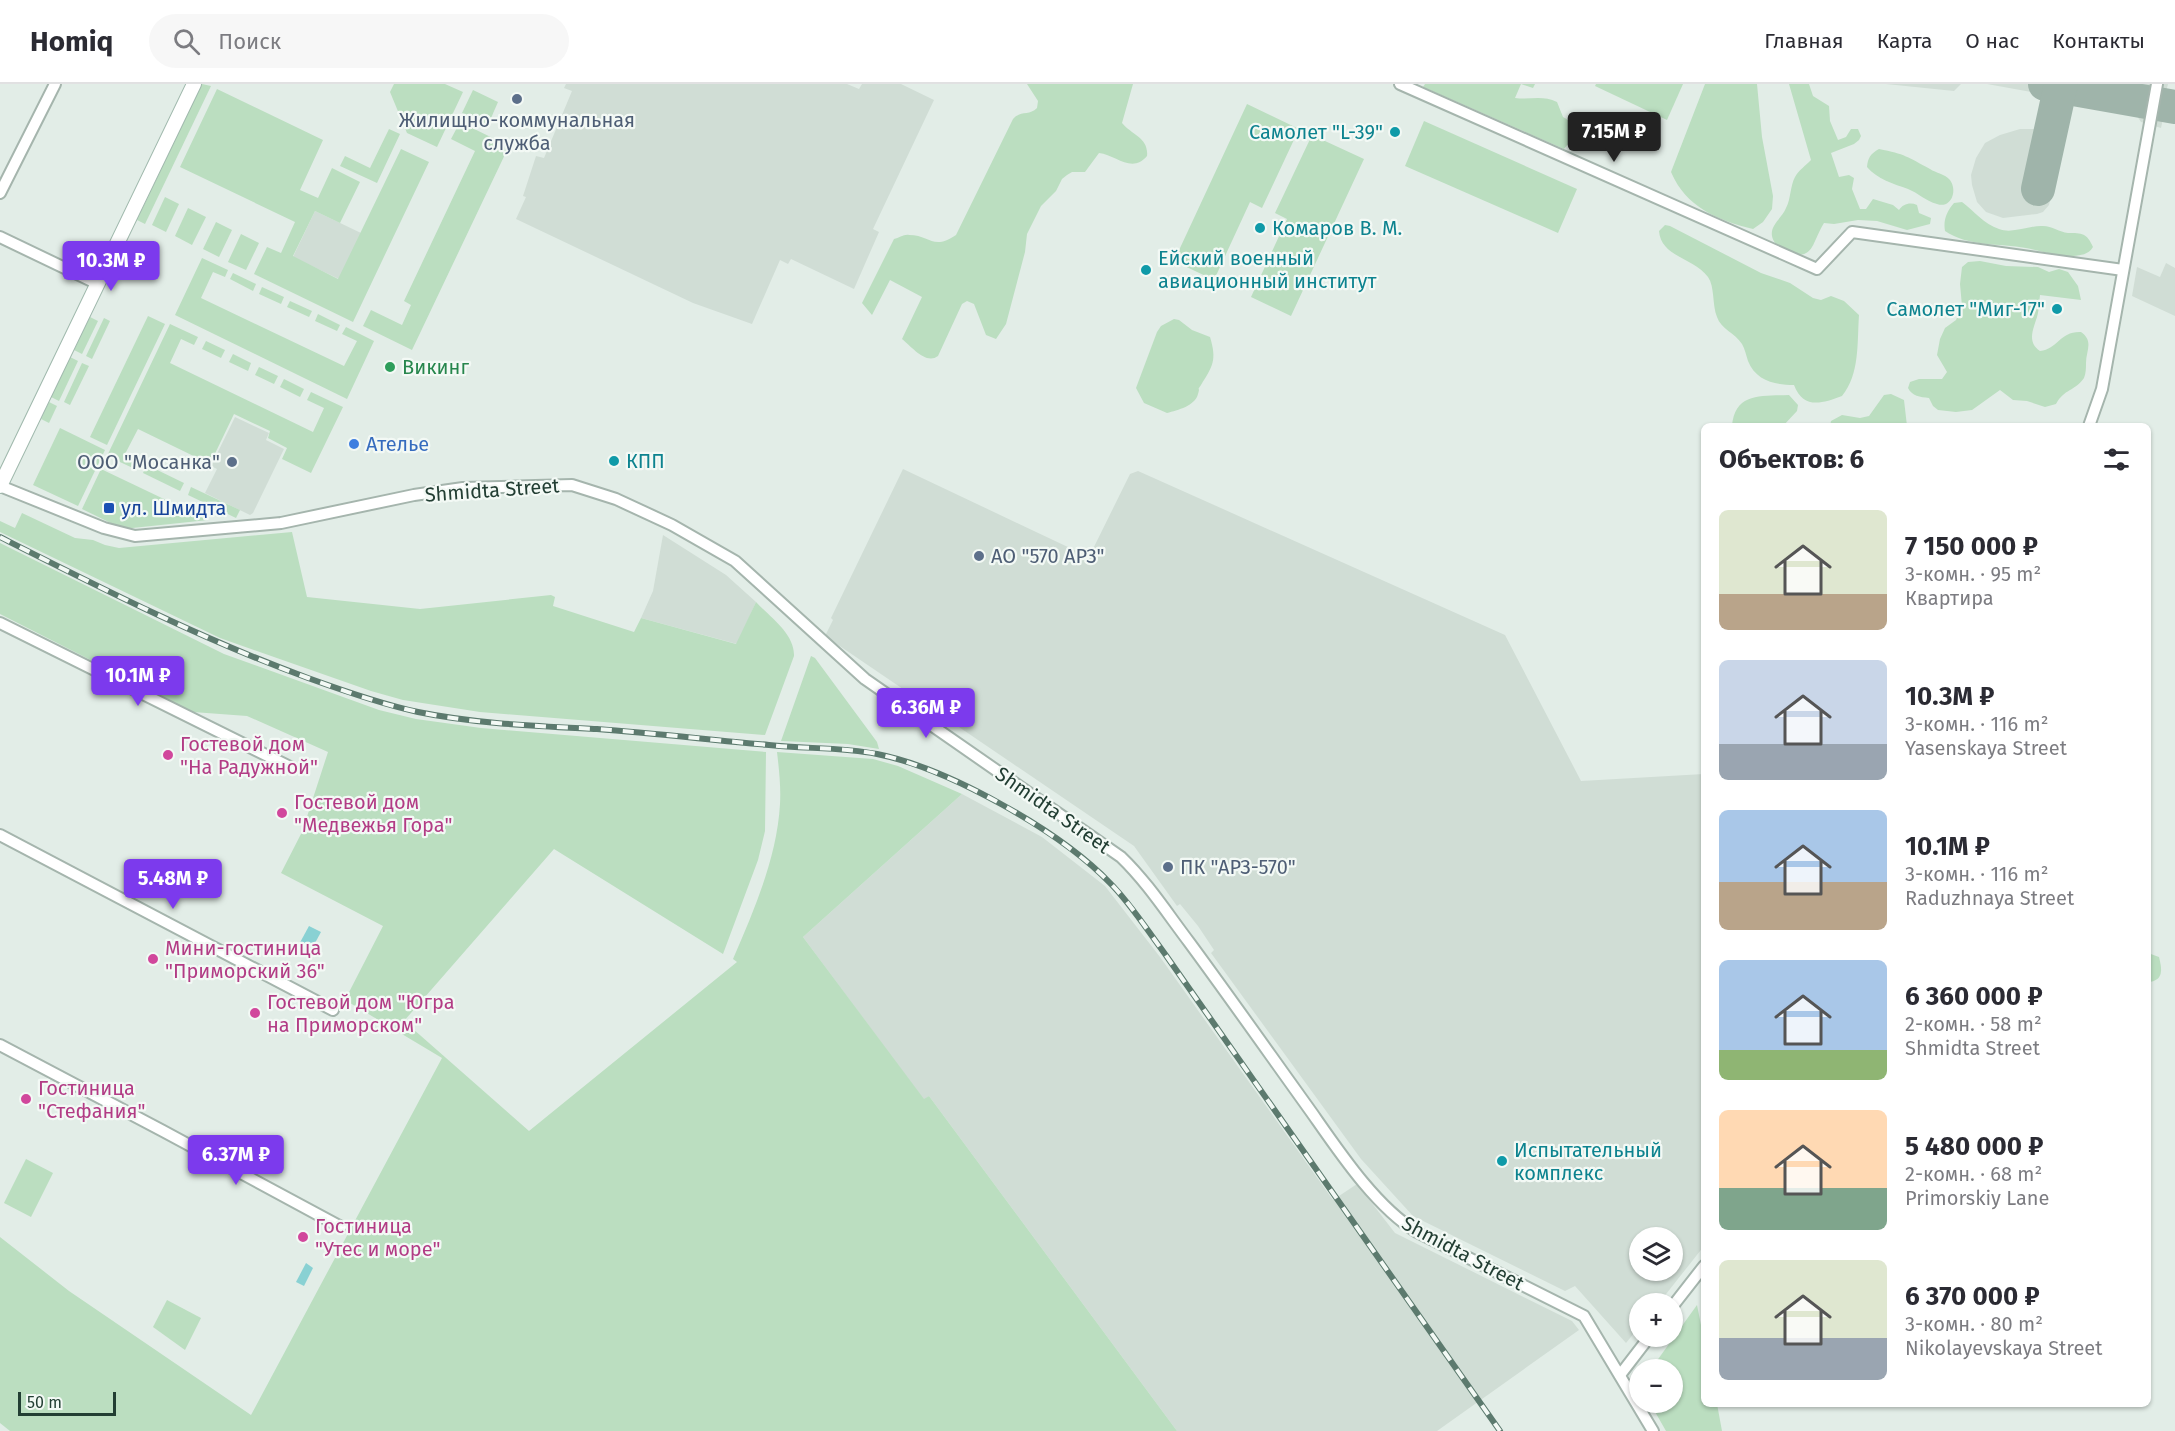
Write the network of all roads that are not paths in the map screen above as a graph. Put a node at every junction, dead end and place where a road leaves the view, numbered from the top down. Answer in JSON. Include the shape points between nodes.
{"nodes":[{"id":1,"x":55,"y":84,"type":"edge"},
{"id":2,"x":194,"y":84,"type":"edge"},
{"id":3,"x":1400,"y":84,"type":"edge"},
{"id":4,"x":2157,"y":84,"type":"edge"},
{"id":5,"x":0,"y":193,"type":"edge"},
{"id":6,"x":0,"y":237,"type":"edge"},
{"id":7,"x":2123,"y":270,"type":"junction"},
{"id":8,"x":98,"y":284,"type":"junction"},
{"id":9,"x":2090,"y":423,"type":"edge"},
{"id":10,"x":0,"y":486,"type":"edge"},
{"id":11,"x":0,"y":622,"type":"edge"},
{"id":12,"x":290,"y":767,"type":"dead end"},
{"id":13,"x":0,"y":835,"type":"edge"},
{"id":14,"x":333,"y":1010,"type":"dead end"},
{"id":15,"x":0,"y":1046,"type":"edge"},
{"id":16,"x":340,"y":1227,"type":"dead end"},
{"id":17,"x":1701,"y":1270,"type":"edge"},
{"id":18,"x":1683,"y":1293,"type":"edge"},
{"id":19,"x":1642,"y":1347,"type":"edge"},
{"id":20,"x":1620,"y":1375,"type":"junction"},
{"id":21,"x":1653,"y":1431,"type":"edge"}],
"edges":[{"from":1,"to":5,"type":"street"},
{"from":2,"to":8,"type":"street"},
{"from":3,"to":7,"type":"street","via":[[1817,269],[1852,232]]},
{"from":4,"to":7,"type":"street"},
{"from":6,"to":8,"type":"street"},
{"from":7,"to":9,"type":"street","via":[[2102,389]]},
{"from":8,"to":10,"type":"street"},
{"from":10,"to":20,"type":"street","name":"Shmidta Street","via":[[104,528],[135,536],[281,523],[414,495],[510,485],[582,487],[672,525],[735,561],[865,679],[1121,857],[1186,938],[1342,1156],[1386,1208],[1417,1232],[1584,1316]]},
{"from":11,"to":12,"type":"street"},
{"from":13,"to":14,"type":"street"},
{"from":15,"to":16,"type":"street"},
{"from":17,"to":18,"type":"street"},
{"from":19,"to":20,"type":"street"},
{"from":20,"to":21,"type":"street","name":"Shmidta Street"}]}
